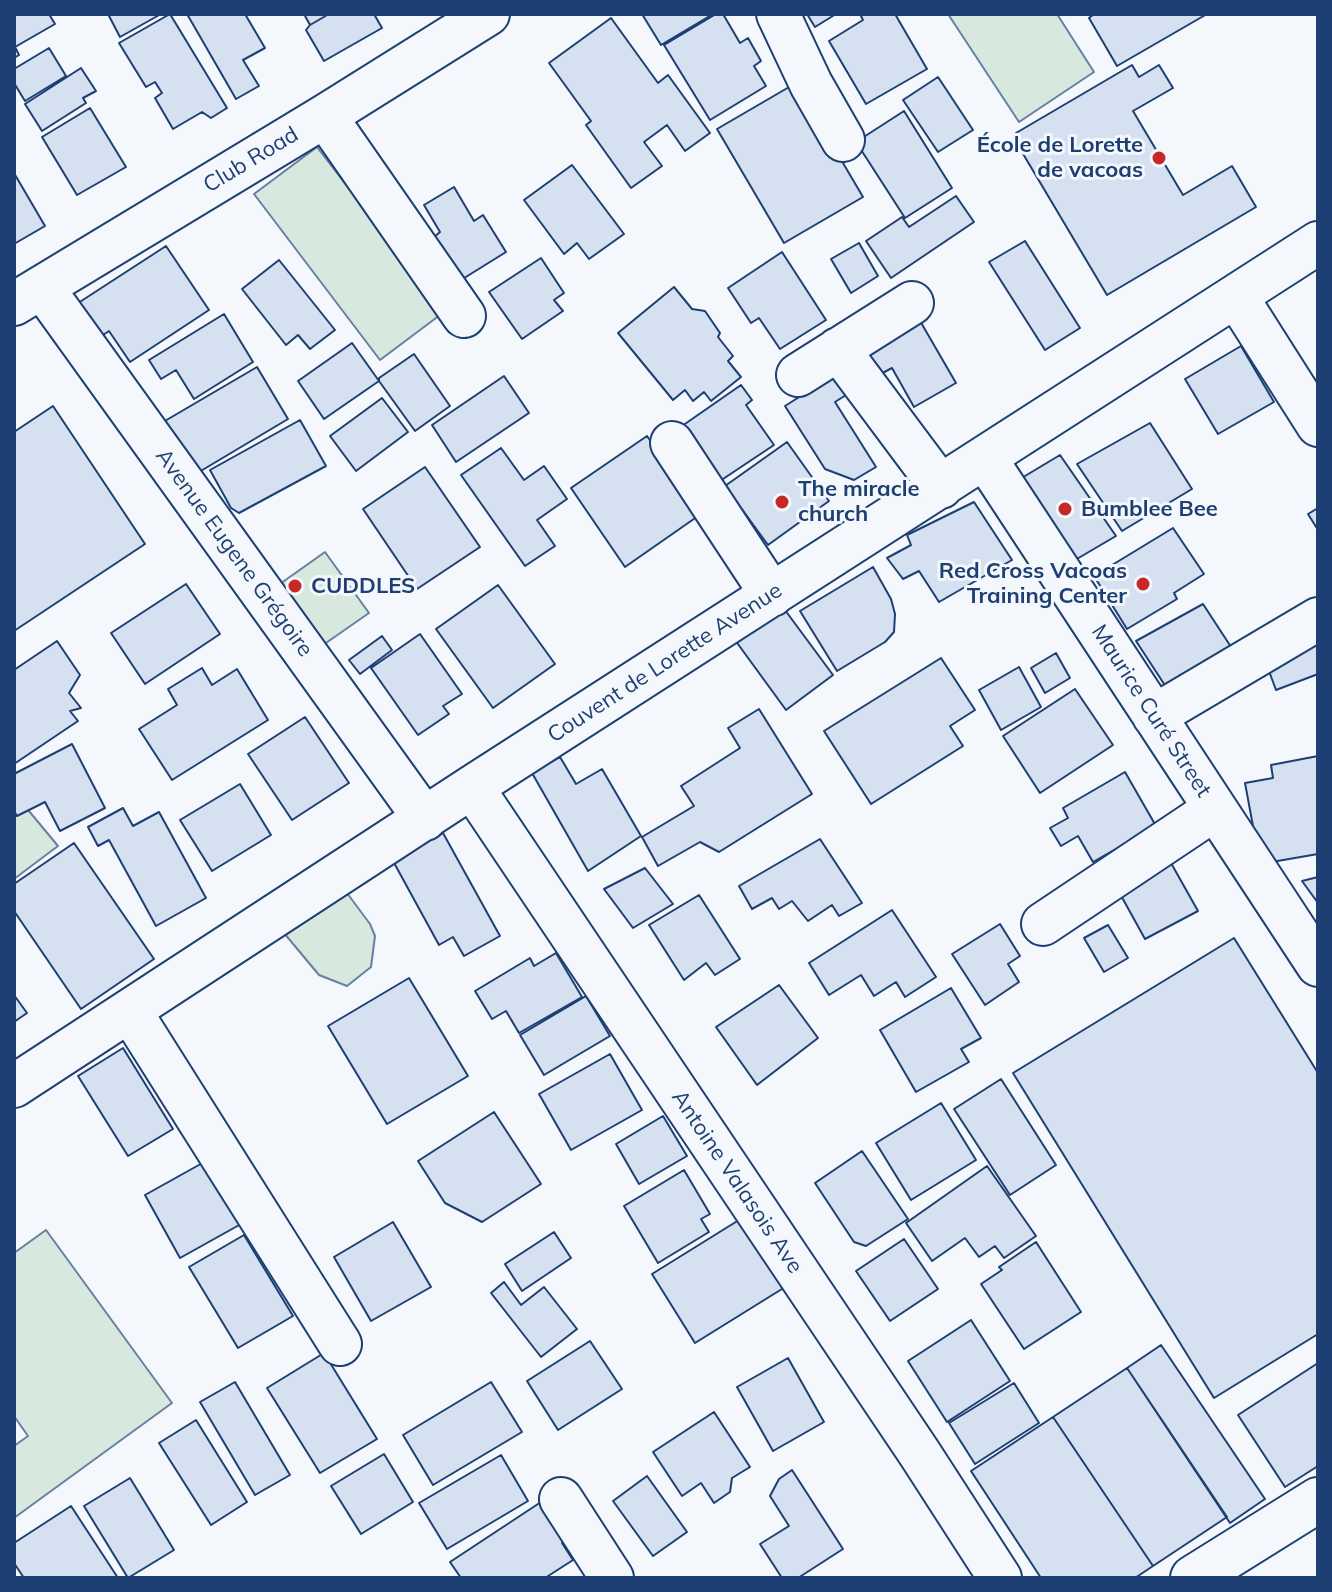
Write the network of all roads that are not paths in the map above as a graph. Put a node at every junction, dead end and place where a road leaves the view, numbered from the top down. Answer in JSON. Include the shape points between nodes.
{"nodes":[{"id":1,"x":488,"y":14,"type":"edge"},
{"id":2,"x":778,"y":14,"type":"edge"},
{"id":3,"x":325,"y":116,"type":"junction"},
{"id":4,"x":843,"y":140,"type":"dead end"},
{"id":5,"x":1318,"y":243,"type":"edge"},
{"id":6,"x":28,"y":296,"type":"edge"},
{"id":7,"x":1236,"y":296,"type":"junction"},
{"id":8,"x":912,"y":303,"type":"dead end"},
{"id":9,"x":464,"y":316,"type":"dead end"},
{"id":10,"x":838,"y":349,"type":"junction"},
{"id":11,"x":798,"y":375,"type":"dead end"},
{"id":12,"x":1318,"y":425,"type":"edge"},
{"id":13,"x":672,"y":443,"type":"dead end"},
{"id":14,"x":985,"y":458,"type":"junction"},
{"id":15,"x":941,"y":487,"type":"junction"},
{"id":16,"x":772,"y":595,"type":"junction"},
{"id":17,"x":1318,"y":619,"type":"edge"},
{"id":18,"x":1154,"y":716,"type":"junction"},
{"id":19,"x":472,"y":787,"type":"junction"},
{"id":20,"x":1215,"y":809,"type":"junction"},
{"id":21,"x":425,"y":819,"type":"junction"},
{"id":22,"x":1043,"y":924,"type":"dead end"},
{"id":23,"x":1318,"y":965,"type":"edge"},
{"id":24,"x":130,"y":1011,"type":"junction"},
{"id":25,"x":14,"y":1086,"type":"edge"},
{"id":26,"x":340,"y":1344,"type":"dead end"},
{"id":27,"x":561,"y":1499,"type":"dead end"},
{"id":28,"x":1318,"y":1500,"type":"edge"},
{"id":29,"x":612,"y":1578,"type":"edge"},
{"id":30,"x":1000,"y":1578,"type":"edge"},
{"id":31,"x":1193,"y":1578,"type":"edge"}],
"edges":[{"from":1,"to":3,"type":"street","name":"Club Road"},
{"from":2,"to":4,"type":"street"},
{"from":3,"to":6,"type":"street","name":"Club Road"},
{"from":3,"to":9,"type":"street"},
{"from":5,"to":7,"type":"street","name":"Couvent de Lorette Avenue"},
{"from":6,"to":21,"type":"street","name":"Avenue Eugene Grégoire"},
{"from":7,"to":12,"type":"street"},
{"from":7,"to":14,"type":"street","name":"Couvent de Lorette Avenue"},
{"from":8,"to":10,"type":"street"},
{"from":10,"to":11,"type":"street"},
{"from":10,"to":15,"type":"street"},
{"from":13,"to":16,"type":"street"},
{"from":14,"to":15,"type":"street","name":"Couvent de Lorette Avenue"},
{"from":14,"to":18,"type":"street","name":"Maurice Curé Street"},
{"from":15,"to":16,"type":"street","name":"Couvent de Lorette Avenue"},
{"from":16,"to":19,"type":"street","name":"Couvent de Lorette Avenue"},
{"from":17,"to":18,"type":"street"},
{"from":18,"to":20,"type":"street","name":"Maurice Curé Street"},
{"from":19,"to":21,"type":"street","name":"Couvent de Lorette Avenue"},
{"from":19,"to":30,"type":"street","name":"Antoine Valasois Ave"},
{"from":20,"to":22,"type":"street"},
{"from":20,"to":23,"type":"street","name":"Maurice Curé Street"},
{"from":21,"to":24,"type":"street","name":"Couvent de Lorette Avenue"},
{"from":24,"to":25,"type":"street","name":"Couvent de Lorette Avenue"},
{"from":24,"to":26,"type":"street"},
{"from":27,"to":29,"type":"street"},
{"from":28,"to":31,"type":"main road"}]}
